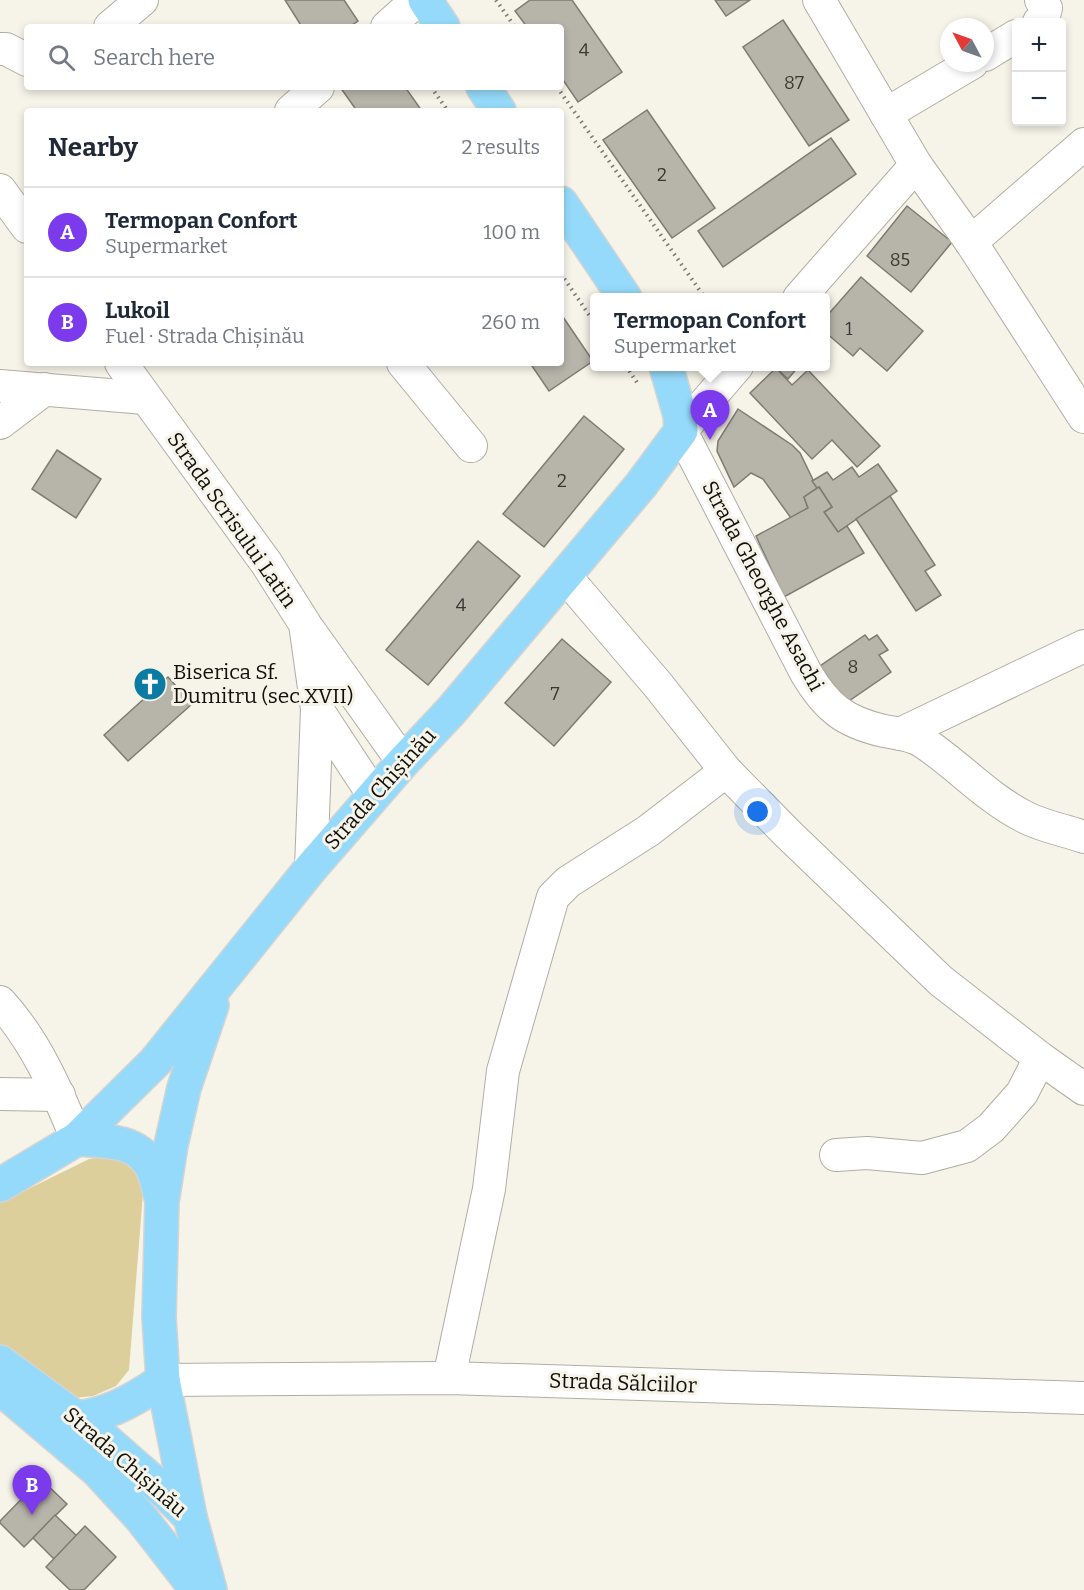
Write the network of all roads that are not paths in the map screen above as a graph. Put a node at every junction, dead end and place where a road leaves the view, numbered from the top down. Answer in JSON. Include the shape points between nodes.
{"nodes":[{"id":1,"x":142,"y":0,"type":"edge"},
{"id":2,"x":417,"y":0,"type":"edge"},
{"id":3,"x":425,"y":0,"type":"edge"},
{"id":4,"x":819,"y":0,"type":"edge"},
{"id":5,"x":1041,"y":0,"type":"edge"},
{"id":6,"x":1044,"y":18,"type":"edge"},
{"id":7,"x":114,"y":24,"type":"edge"},
{"id":8,"x":390,"y":24,"type":"edge"},
{"id":9,"x":441,"y":24,"type":"edge"},
{"id":10,"x":1012,"y":39,"type":"edge"},
{"id":11,"x":0,"y":49,"type":"edge"},
{"id":12,"x":994,"y":50,"type":"edge"},
{"id":13,"x":24,"y":58,"type":"edge"},
{"id":14,"x":957,"y":72,"type":"edge"},
{"id":15,"x":315,"y":90,"type":"edge"},
{"id":16,"x":485,"y":90,"type":"edge"},
{"id":17,"x":294,"y":108,"type":"edge"},
{"id":18,"x":497,"y":108,"type":"edge"},
{"id":19,"x":886,"y":114,"type":"junction"},
{"id":20,"x":1084,"y":144,"type":"edge"},
{"id":21,"x":916,"y":165,"type":"junction"},
{"id":22,"x":0,"y":189,"type":"edge"},
{"id":23,"x":564,"y":207,"type":"edge"},
{"id":24,"x":24,"y":223,"type":"edge"},
{"id":25,"x":971,"y":242,"type":"junction"},
{"id":26,"x":622,"y":293,"type":"edge"},
{"id":27,"x":803,"y":293,"type":"edge"},
{"id":28,"x":123,"y":366,"type":"edge"},
{"id":29,"x":405,"y":366,"type":"edge"},
{"id":30,"x":667,"y":371,"type":"edge"},
{"id":31,"x":733,"y":371,"type":"edge"},
{"id":32,"x":0,"y":386,"type":"edge"},
{"id":33,"x":45,"y":390,"type":"junction"},
{"id":34,"x":145,"y":398,"type":"junction"},
{"id":35,"x":1084,"y":417,"type":"edge"},
{"id":36,"x":0,"y":423,"type":"edge"},
{"id":37,"x":681,"y":431,"type":"junction"},
{"id":38,"x":471,"y":446,"type":"dead end"},
{"id":39,"x":565,"y":576,"type":"junction"},
{"id":40,"x":305,"y":624,"type":"junction"},
{"id":41,"x":1084,"y":646,"type":"edge"},
{"id":42,"x":317,"y":709,"type":"junction"},
{"id":43,"x":900,"y":734,"type":"junction"},
{"id":44,"x":403,"y":762,"type":"junction"},
{"id":45,"x":726,"y":771,"type":"junction"},
{"id":46,"x":374,"y":796,"type":"junction"},
{"id":47,"x":1084,"y":837,"type":"edge"},
{"id":48,"x":311,"y":867,"type":"junction"},
{"id":49,"x":222,"y":978,"type":"junction"},
{"id":50,"x":0,"y":1002,"type":"edge"},
{"id":51,"x":1040,"y":1058,"type":"junction"},
{"id":52,"x":1084,"y":1089,"type":"edge"},
{"id":53,"x":0,"y":1094,"type":"edge"},
{"id":54,"x":59,"y":1095,"type":"junction"},
{"id":55,"x":76,"y":1139,"type":"junction"},
{"id":56,"x":836,"y":1155,"type":"dead end"},
{"id":57,"x":0,"y":1185,"type":"edge"},
{"id":58,"x":162,"y":1202,"type":"junction"},
{"id":59,"x":0,"y":1362,"type":"edge"},
{"id":60,"x":448,"y":1378,"type":"junction"},
{"id":61,"x":163,"y":1380,"type":"junction"},
{"id":62,"x":0,"y":1388,"type":"edge"},
{"id":63,"x":1084,"y":1398,"type":"edge"},
{"id":64,"x":35,"y":1416,"type":"junction"},
{"id":65,"x":80,"y":1419,"type":"junction"},
{"id":66,"x":190,"y":1517,"type":"junction"},
{"id":67,"x":196,"y":1590,"type":"edge"},
{"id":68,"x":210,"y":1590,"type":"edge"}],
"edges":[{"from":1,"to":7,"type":"street"},
{"from":2,"to":8,"type":"street"},
{"from":3,"to":9,"type":"main road"},
{"from":4,"to":19,"type":"street"},
{"from":5,"to":6,"type":"street","via":[[1046,8]]},
{"from":10,"to":12,"type":"street"},
{"from":11,"to":13,"type":"street"},
{"from":14,"to":19,"type":"street"},
{"from":15,"to":17,"type":"street"},
{"from":16,"to":18,"type":"main road"},
{"from":19,"to":21,"type":"street"},
{"from":20,"to":25,"type":"street"},
{"from":21,"to":25,"type":"street"},
{"from":21,"to":27,"type":"street"},
{"from":22,"to":24,"type":"street"},
{"from":23,"to":26,"type":"main road"},
{"from":25,"to":35,"type":"street"},
{"from":28,"to":34,"type":"street","name":"Strada Scrisului Latin"},
{"from":29,"to":38,"type":"street"},
{"from":30,"to":37,"type":"main road"},
{"from":31,"to":37,"type":"street","name":"Strada Chișinău"},
{"from":32,"to":33,"type":"street"},
{"from":33,"to":34,"type":"street"},
{"from":33,"to":36,"type":"street"},
{"from":34,"to":40,"type":"street","name":"Strada Scrisului Latin","via":[[267,564]]},
{"from":37,"to":39,"type":"main road","name":"Strada Chișinău"},
{"from":37,"to":43,"type":"street","name":"Strada Gheorghe Asachi","via":[[819,696],[854,721]]},
{"from":39,"to":44,"type":"main road","name":"Strada Chișinău"},
{"from":39,"to":45,"type":"street"},
{"from":40,"to":42,"type":"street","name":"Strada Scrisului Latin"},
{"from":40,"to":44,"type":"street"},
{"from":41,"to":43,"type":"street"},
{"from":42,"to":46,"type":"street"},
{"from":42,"to":48,"type":"street","name":"Strada Scrisului Latin"},
{"from":43,"to":47,"type":"street","name":"Strada Gheorghe Asachi","via":[[921,741],[1024,816]]},
{"from":44,"to":46,"type":"main road","name":"Strada Chișinău"},
{"from":45,"to":51,"type":"street","via":[[941,981]]},
{"from":45,"to":60,"type":"street","via":[[648,831],[568,882],[553,897],[504,1071],[489,1188]]},
{"from":46,"to":48,"type":"main road","name":"Strada Chișinău"},
{"from":48,"to":49,"type":"main road","name":"Strada Chișinău"},
{"from":49,"to":55,"type":"main road","name":"Strada Chișinău","via":[[155,1062]]},
{"from":49,"to":58,"type":"main road","via":[[184,1088]]},
{"from":50,"to":54,"type":"street","via":[[30,1039]]},
{"from":51,"to":52,"type":"street"},
{"from":51,"to":56,"type":"street","via":[[1022,1093],[991,1128],[967,1146],[922,1158]]},
{"from":53,"to":54,"type":"street"},
{"from":54,"to":55,"type":"street"},
{"from":55,"to":57,"type":"main road","name":"Strada Chișinău"},
{"from":55,"to":58,"type":"main road","via":[[113,1142],[140,1153],[150,1164]]},
{"from":58,"to":61,"type":"main road","via":[[159,1317]]},
{"from":59,"to":65,"type":"main road","name":"Strada Chișinău"},
{"from":60,"to":61,"type":"street","name":"Strada Sălciilor"},
{"from":60,"to":63,"type":"street","name":"Strada Sălciilor"},
{"from":61,"to":65,"type":"main road","via":[[136,1399]]},
{"from":61,"to":66,"type":"main road"},
{"from":62,"to":64,"type":"main road","name":"Strada Chișinău"},
{"from":64,"to":65,"type":"main road"},
{"from":64,"to":67,"type":"main road","name":"Strada Chișinău","via":[[98,1471],[141,1518]]},
{"from":65,"to":66,"type":"main road","name":"Strada Chișinău"},
{"from":66,"to":68,"type":"main road","name":"Strada Chișinău"}]}
